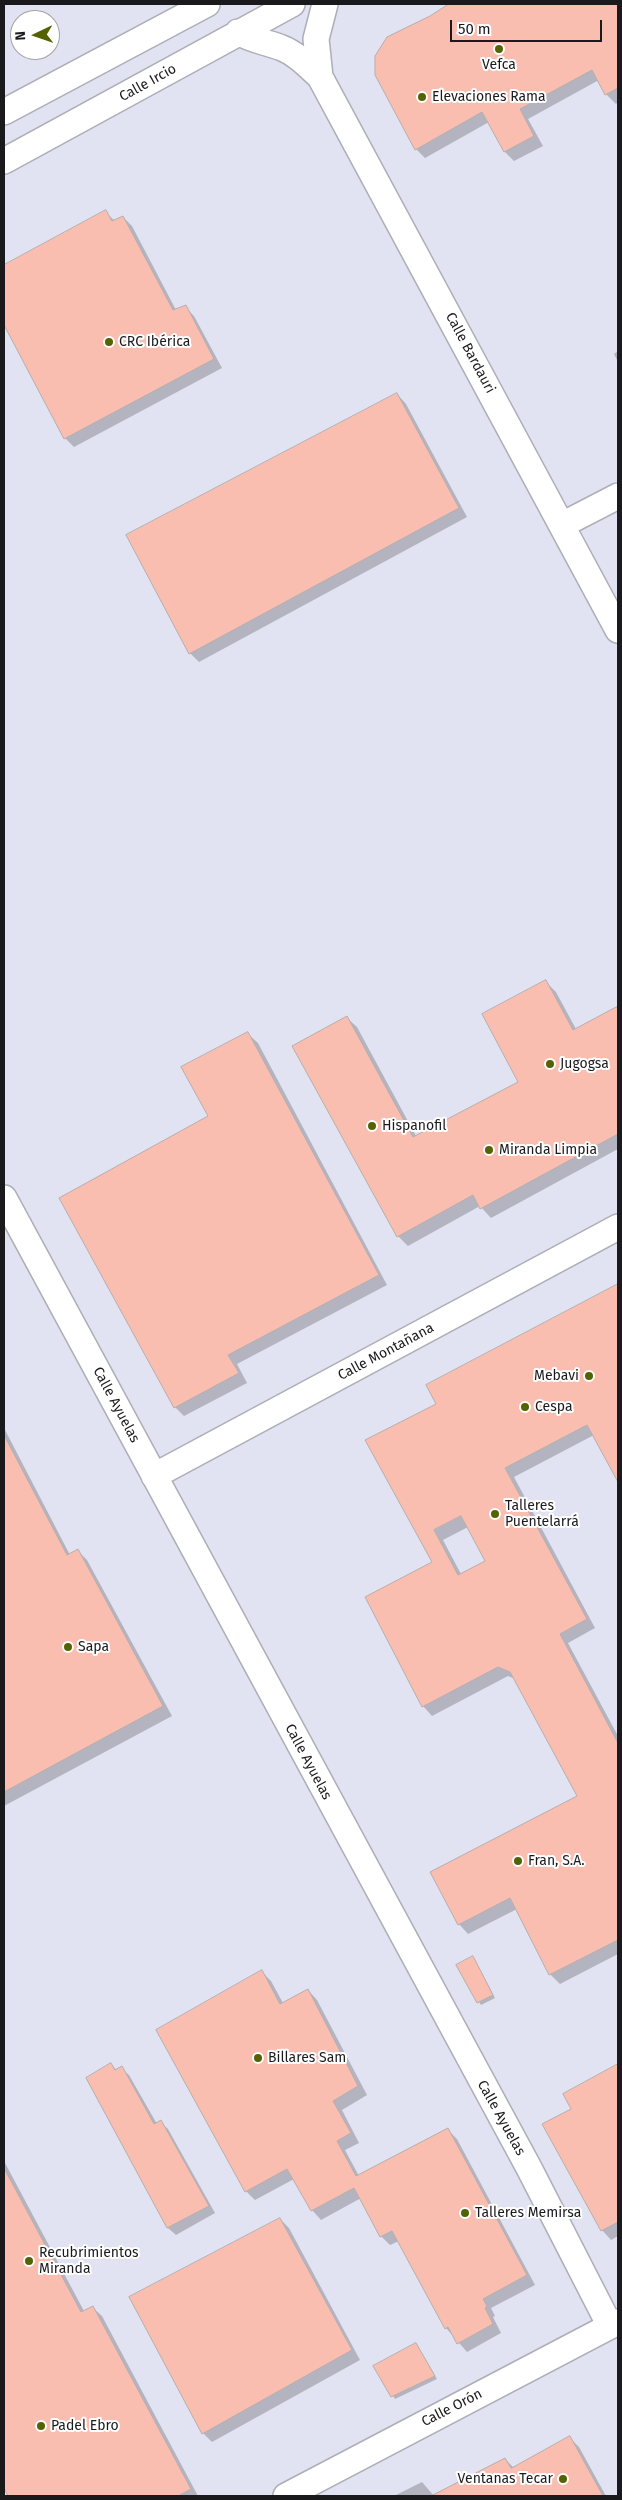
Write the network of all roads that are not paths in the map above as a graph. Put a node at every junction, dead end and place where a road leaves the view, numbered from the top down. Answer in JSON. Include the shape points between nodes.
{"nodes":[{"id":1,"x":207,"y":4,"type":"edge"},
{"id":2,"x":292,"y":4,"type":"edge"},
{"id":3,"x":326,"y":4,"type":"edge"},
{"id":4,"x":238,"y":32,"type":"junction"},
{"id":5,"x":320,"y":77,"type":"junction"},
{"id":6,"x":4,"y":112,"type":"edge"},
{"id":7,"x":4,"y":161,"type":"edge"},
{"id":8,"x":618,"y":496,"type":"edge"},
{"id":9,"x":562,"y":525,"type":"junction"},
{"id":10,"x":618,"y":630,"type":"edge"},
{"id":11,"x":4,"y":1198,"type":"edge"},
{"id":12,"x":618,"y":1227,"type":"edge"},
{"id":13,"x":154,"y":1476,"type":"junction"},
{"id":14,"x":614,"y":2324,"type":"edge"},
{"id":15,"x":286,"y":2496,"type":"edge"}],
"edges":[{"from":1,"to":6,"type":"street"},
{"from":2,"to":4,"type":"street","name":"Calle Ircio"},
{"from":3,"to":5,"type":"street","name":"Calle Bardauri","via":[[316,38]]},
{"from":4,"to":5,"type":"street","name":"Calle Bardauri","via":[[250,40],[281,47]]},
{"from":4,"to":7,"type":"street","name":"Calle Ircio"},
{"from":5,"to":9,"type":"street","name":"Calle Bardauri"},
{"from":8,"to":9,"type":"street"},
{"from":9,"to":10,"type":"street","name":"Calle Bardauri"},
{"from":11,"to":13,"type":"street","name":"Calle Ayuelas"},
{"from":12,"to":13,"type":"street","name":"Calle Montañana"},
{"from":13,"to":14,"type":"street","name":"Calle Ayuelas"},
{"from":14,"to":15,"type":"street","name":"Calle Orón"}]}
